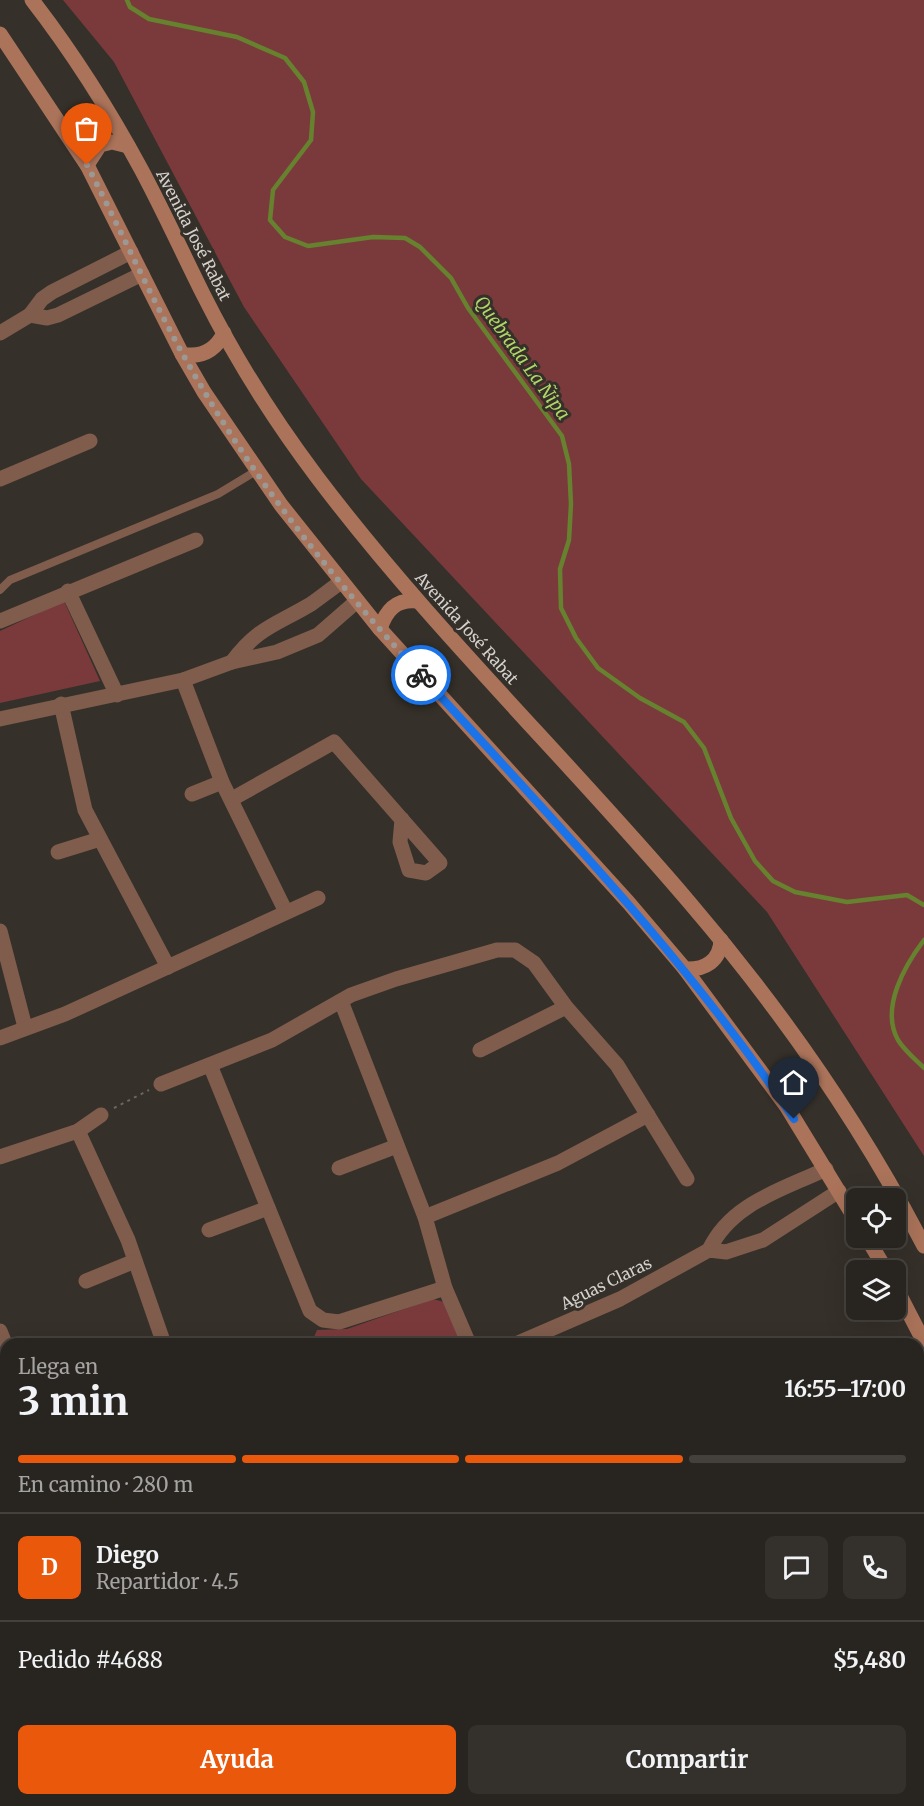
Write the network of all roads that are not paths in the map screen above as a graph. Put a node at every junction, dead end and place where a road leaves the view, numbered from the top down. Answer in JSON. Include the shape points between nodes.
{"nodes":[{"id":1,"x":32,"y":0,"type":"edge"},
{"id":2,"x":0,"y":34,"type":"edge"},
{"id":3,"x":128,"y":146,"type":"junction"},
{"id":4,"x":87,"y":165,"type":"junction"},
{"id":5,"x":131,"y":252,"type":"junction"},
{"id":6,"x":142,"y":274,"type":"junction"},
{"id":7,"x":30,"y":315,"type":"junction"},
{"id":8,"x":0,"y":333,"type":"edge"},
{"id":9,"x":224,"y":333,"type":"junction"},
{"id":10,"x":182,"y":354,"type":"junction"},
{"id":11,"x":90,"y":441,"type":"dead end"},
{"id":12,"x":256,"y":471,"type":"junction"},
{"id":13,"x":0,"y":479,"type":"edge"},
{"id":14,"x":196,"y":540,"type":"dead end"},
{"id":15,"x":341,"y":582,"type":"junction"},
{"id":16,"x":0,"y":590,"type":"edge"},
{"id":17,"x":68,"y":591,"type":"junction"},
{"id":18,"x":417,"y":601,"type":"junction"},
{"id":19,"x":357,"y":602,"type":"junction"},
{"id":20,"x":0,"y":621,"type":"edge"},
{"id":21,"x":380,"y":629,"type":"junction"},
{"id":22,"x":232,"y":662,"type":"junction"},
{"id":23,"x":183,"y":680,"type":"junction"},
{"id":24,"x":117,"y":694,"type":"junction"},
{"id":25,"x":61,"y":704,"type":"junction"},
{"id":26,"x":0,"y":719,"type":"edge"},
{"id":27,"x":222,"y":782,"type":"junction"},
{"id":28,"x":192,"y":794,"type":"dead end"},
{"id":29,"x":232,"y":799,"type":"junction"},
{"id":30,"x":402,"y":819,"type":"dead end"},
{"id":31,"x":100,"y":839,"type":"junction"},
{"id":32,"x":58,"y":852,"type":"dead end"},
{"id":33,"x":318,"y":898,"type":"dead end"},
{"id":34,"x":286,"y":912,"type":"junction"},
{"id":35,"x":0,"y":931,"type":"edge"},
{"id":36,"x":721,"y":940,"type":"junction"},
{"id":37,"x":168,"y":967,"type":"junction"},
{"id":38,"x":685,"y":969,"type":"junction"},
{"id":39,"x":341,"y":1001,"type":"junction"},
{"id":40,"x":566,"y":1007,"type":"junction"},
{"id":41,"x":25,"y":1027,"type":"junction"},
{"id":42,"x":0,"y":1038,"type":"edge"},
{"id":43,"x":480,"y":1050,"type":"dead end"},
{"id":44,"x":210,"y":1065,"type":"junction"},
{"id":45,"x":161,"y":1084,"type":"road end"},
{"id":46,"x":101,"y":1115,"type":"road end"},
{"id":47,"x":648,"y":1115,"type":"junction"},
{"id":48,"x":78,"y":1131,"type":"junction"},
{"id":49,"x":397,"y":1146,"type":"junction"},
{"id":50,"x":0,"y":1157,"type":"edge"},
{"id":51,"x":339,"y":1168,"type":"dead end"},
{"id":52,"x":826,"y":1169,"type":"junction"},
{"id":53,"x":687,"y":1179,"type":"dead end"},
{"id":54,"x":839,"y":1191,"type":"junction"},
{"id":55,"x":846,"y":1203,"type":"edge"},
{"id":56,"x":268,"y":1208,"type":"junction"},
{"id":57,"x":425,"y":1217,"type":"junction"},
{"id":58,"x":209,"y":1230,"type":"dead end"},
{"id":59,"x":924,"y":1246,"type":"edge"},
{"id":60,"x":709,"y":1250,"type":"junction"},
{"id":61,"x":135,"y":1261,"type":"junction"},
{"id":62,"x":86,"y":1281,"type":"dead end"},
{"id":63,"x":445,"y":1288,"type":"junction"},
{"id":64,"x":906,"y":1307,"type":"edge"},
{"id":65,"x":162,"y":1338,"type":"edge"},
{"id":66,"x":466,"y":1338,"type":"edge"},
{"id":67,"x":530,"y":1338,"type":"edge"},
{"id":68,"x":922,"y":1338,"type":"edge"}],
"edges":[{"from":1,"to":3,"type":"street","name":"Avenida José Rabat"},
{"from":2,"to":4,"type":"street"},
{"from":3,"to":4,"type":"street","via":[[112,142],[100,145]]},
{"from":3,"to":9,"type":"street","name":"Avenida José Rabat"},
{"from":4,"to":5,"type":"street"},
{"from":5,"to":6,"type":"street"},
{"from":5,"to":7,"type":"street","via":[[52,292]]},
{"from":6,"to":7,"type":"street","via":[[58,315]]},
{"from":6,"to":10,"type":"street"},
{"from":7,"to":8,"type":"street"},
{"from":9,"to":10,"type":"street","via":[[206,353]]},
{"from":9,"to":18,"type":"street","name":"Avenida José Rabat","via":[[292,443]]},
{"from":10,"to":12,"type":"street"},
{"from":11,"to":13,"type":"street"},
{"from":12,"to":15,"type":"street"},
{"from":12,"to":16,"type":"lane","via":[[218,494],[10,580]]},
{"from":14,"to":17,"type":"street"},
{"from":15,"to":19,"type":"street"},
{"from":15,"to":22,"type":"street","via":[[248,641]]},
{"from":17,"to":20,"type":"street"},
{"from":17,"to":24,"type":"street"},
{"from":18,"to":21,"type":"street","via":[[405,601],[391,608]]},
{"from":18,"to":36,"type":"street","name":"Avenida José Rabat"},
{"from":19,"to":21,"type":"street"},
{"from":19,"to":22,"type":"street","via":[[300,645]]},
{"from":21,"to":38,"type":"street"},
{"from":22,"to":23,"type":"street"},
{"from":23,"to":24,"type":"street"},
{"from":23,"to":27,"type":"street"},
{"from":24,"to":25,"type":"street"},
{"from":25,"to":26,"type":"street"},
{"from":25,"to":31,"type":"street","via":[[85,810]]},
{"from":27,"to":28,"type":"street"},
{"from":27,"to":29,"type":"street"},
{"from":29,"to":30,"type":"street","via":[[334,742]]},
{"from":29,"to":34,"type":"street"},
{"from":31,"to":32,"type":"street"},
{"from":31,"to":37,"type":"street"},
{"from":33,"to":34,"type":"street"},
{"from":34,"to":37,"type":"street"},
{"from":35,"to":41,"type":"street"},
{"from":36,"to":38,"type":"street","via":[[710,964]]},
{"from":36,"to":59,"type":"street","name":"Avenida José Rabat","via":[[816,1068]]},
{"from":37,"to":41,"type":"street","via":[[65,1014]]},
{"from":38,"to":52,"type":"street","via":[[786,1107]]},
{"from":39,"to":40,"type":"street","via":[[396,979],[506,948],[523,953],[534,963]]},
{"from":39,"to":44,"type":"street","via":[[272,1040]]},
{"from":39,"to":49,"type":"street"},
{"from":40,"to":43,"type":"street"},
{"from":40,"to":47,"type":"street","via":[[617,1065]]},
{"from":41,"to":42,"type":"street"},
{"from":44,"to":45,"type":"street"},
{"from":44,"to":56,"type":"street"},
{"from":46,"to":48,"type":"street"},
{"from":47,"to":53,"type":"street"},
{"from":47,"to":57,"type":"street","via":[[558,1163]]},
{"from":48,"to":50,"type":"street"},
{"from":48,"to":61,"type":"street"},
{"from":49,"to":51,"type":"street"},
{"from":49,"to":57,"type":"street"},
{"from":52,"to":54,"type":"street"},
{"from":52,"to":60,"type":"street","name":"Aguas Claras","via":[[741,1209],[717,1233]]},
{"from":54,"to":55,"type":"street"},
{"from":54,"to":60,"type":"street","name":"Aguas Claras","via":[[763,1240],[726,1252]]},
{"from":56,"to":58,"type":"street"},
{"from":56,"to":63,"type":"street","via":[[316,1318],[339,1322]]},
{"from":57,"to":63,"type":"street"},
{"from":60,"to":67,"type":"street","name":"Aguas Claras","via":[[620,1299]]},
{"from":61,"to":62,"type":"street"},
{"from":61,"to":65,"type":"street"},
{"from":63,"to":66,"type":"street"},
{"from":64,"to":68,"type":"street"}]}
